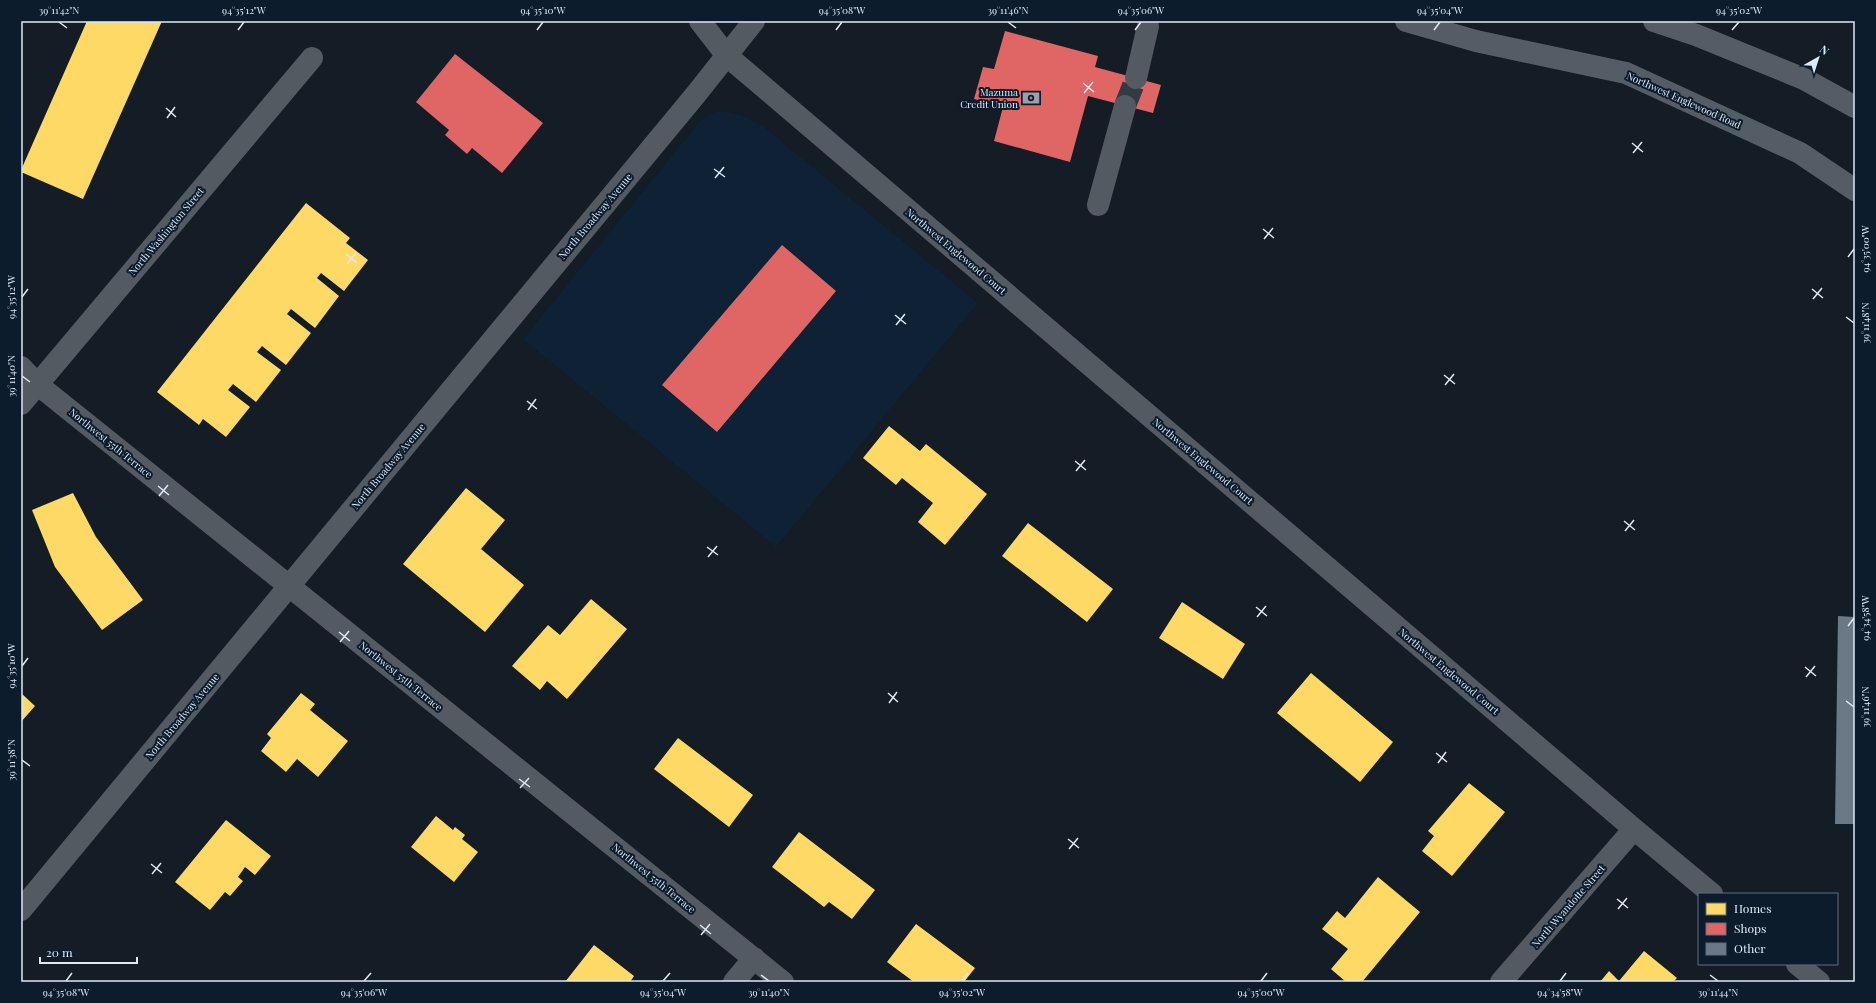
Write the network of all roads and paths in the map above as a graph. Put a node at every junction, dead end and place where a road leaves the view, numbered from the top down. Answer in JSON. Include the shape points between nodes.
{"nodes":[{"id":1,"x":700,"y":21,"type":"edge"},
{"id":2,"x":754,"y":21,"type":"edge"},
{"id":3,"x":1406,"y":21,"type":"edge"},
{"id":4,"x":1654,"y":21,"type":"edge"},
{"id":5,"x":1148,"y":26,"type":"dead end"},
{"id":6,"x":727,"y":56,"type":"junction"},
{"id":7,"x":312,"y":58,"type":"dead end"},
{"id":8,"x":1136,"y":78,"type":"tunnel mouth"},
{"id":9,"x":1126,"y":106,"type":"tunnel mouth"},
{"id":10,"x":1855,"y":107,"type":"edge"},
{"id":11,"x":1855,"y":190,"type":"edge"},
{"id":12,"x":1098,"y":205,"type":"dead end"},
{"id":13,"x":21,"y":367,"type":"edge"},
{"id":14,"x":37,"y":384,"type":"junction"},
{"id":15,"x":21,"y":404,"type":"edge"},
{"id":16,"x":289,"y":586,"type":"junction"},
{"id":17,"x":1634,"y":829,"type":"junction"},
{"id":18,"x":1711,"y":893,"type":"edge"},
{"id":19,"x":21,"y":910,"type":"edge"},
{"id":20,"x":754,"y":958,"type":"junction"},
{"id":21,"x":1798,"y":965,"type":"edge"},
{"id":22,"x":734,"y":982,"type":"edge"},
{"id":23,"x":783,"y":982,"type":"edge"},
{"id":24,"x":1501,"y":982,"type":"edge"},
{"id":25,"x":1819,"y":982,"type":"edge"}],
"edges":[{"from":1,"to":6,"type":"street","name":"Northwest Englewood Court"},
{"from":2,"to":6,"type":"street","name":"North Broadway Avenue"},
{"from":3,"to":11,"type":"main road","name":"Northwest Englewood Road","via":[[1476,41],[1626,73],[1800,153]]},
{"from":4,"to":10,"type":"main road","via":[[1696,35],[1804,79]]},
{"from":5,"to":8,"type":"street"},
{"from":6,"to":16,"type":"street","name":"North Broadway Avenue"},
{"from":6,"to":17,"type":"street","name":"Northwest Englewood Court"},
{"from":7,"to":14,"type":"street","name":"North Washington Street"},
{"from":9,"to":12,"type":"street"},
{"from":13,"to":14,"type":"street","name":"Northwest 55th Terrace"},
{"from":14,"to":15,"type":"street","name":"North Washington Street"},
{"from":14,"to":16,"type":"street","name":"Northwest 55th Terrace"},
{"from":16,"to":19,"type":"street","name":"North Broadway Avenue"},
{"from":16,"to":20,"type":"street","name":"Northwest 55th Terrace"},
{"from":17,"to":18,"type":"street","name":"Northwest Englewood Court"},
{"from":17,"to":24,"type":"street","name":"North Wyandotte Street"},
{"from":20,"to":22,"type":"street"},
{"from":20,"to":23,"type":"street","name":"Northwest 55th Terrace"},
{"from":21,"to":25,"type":"street"}]}
